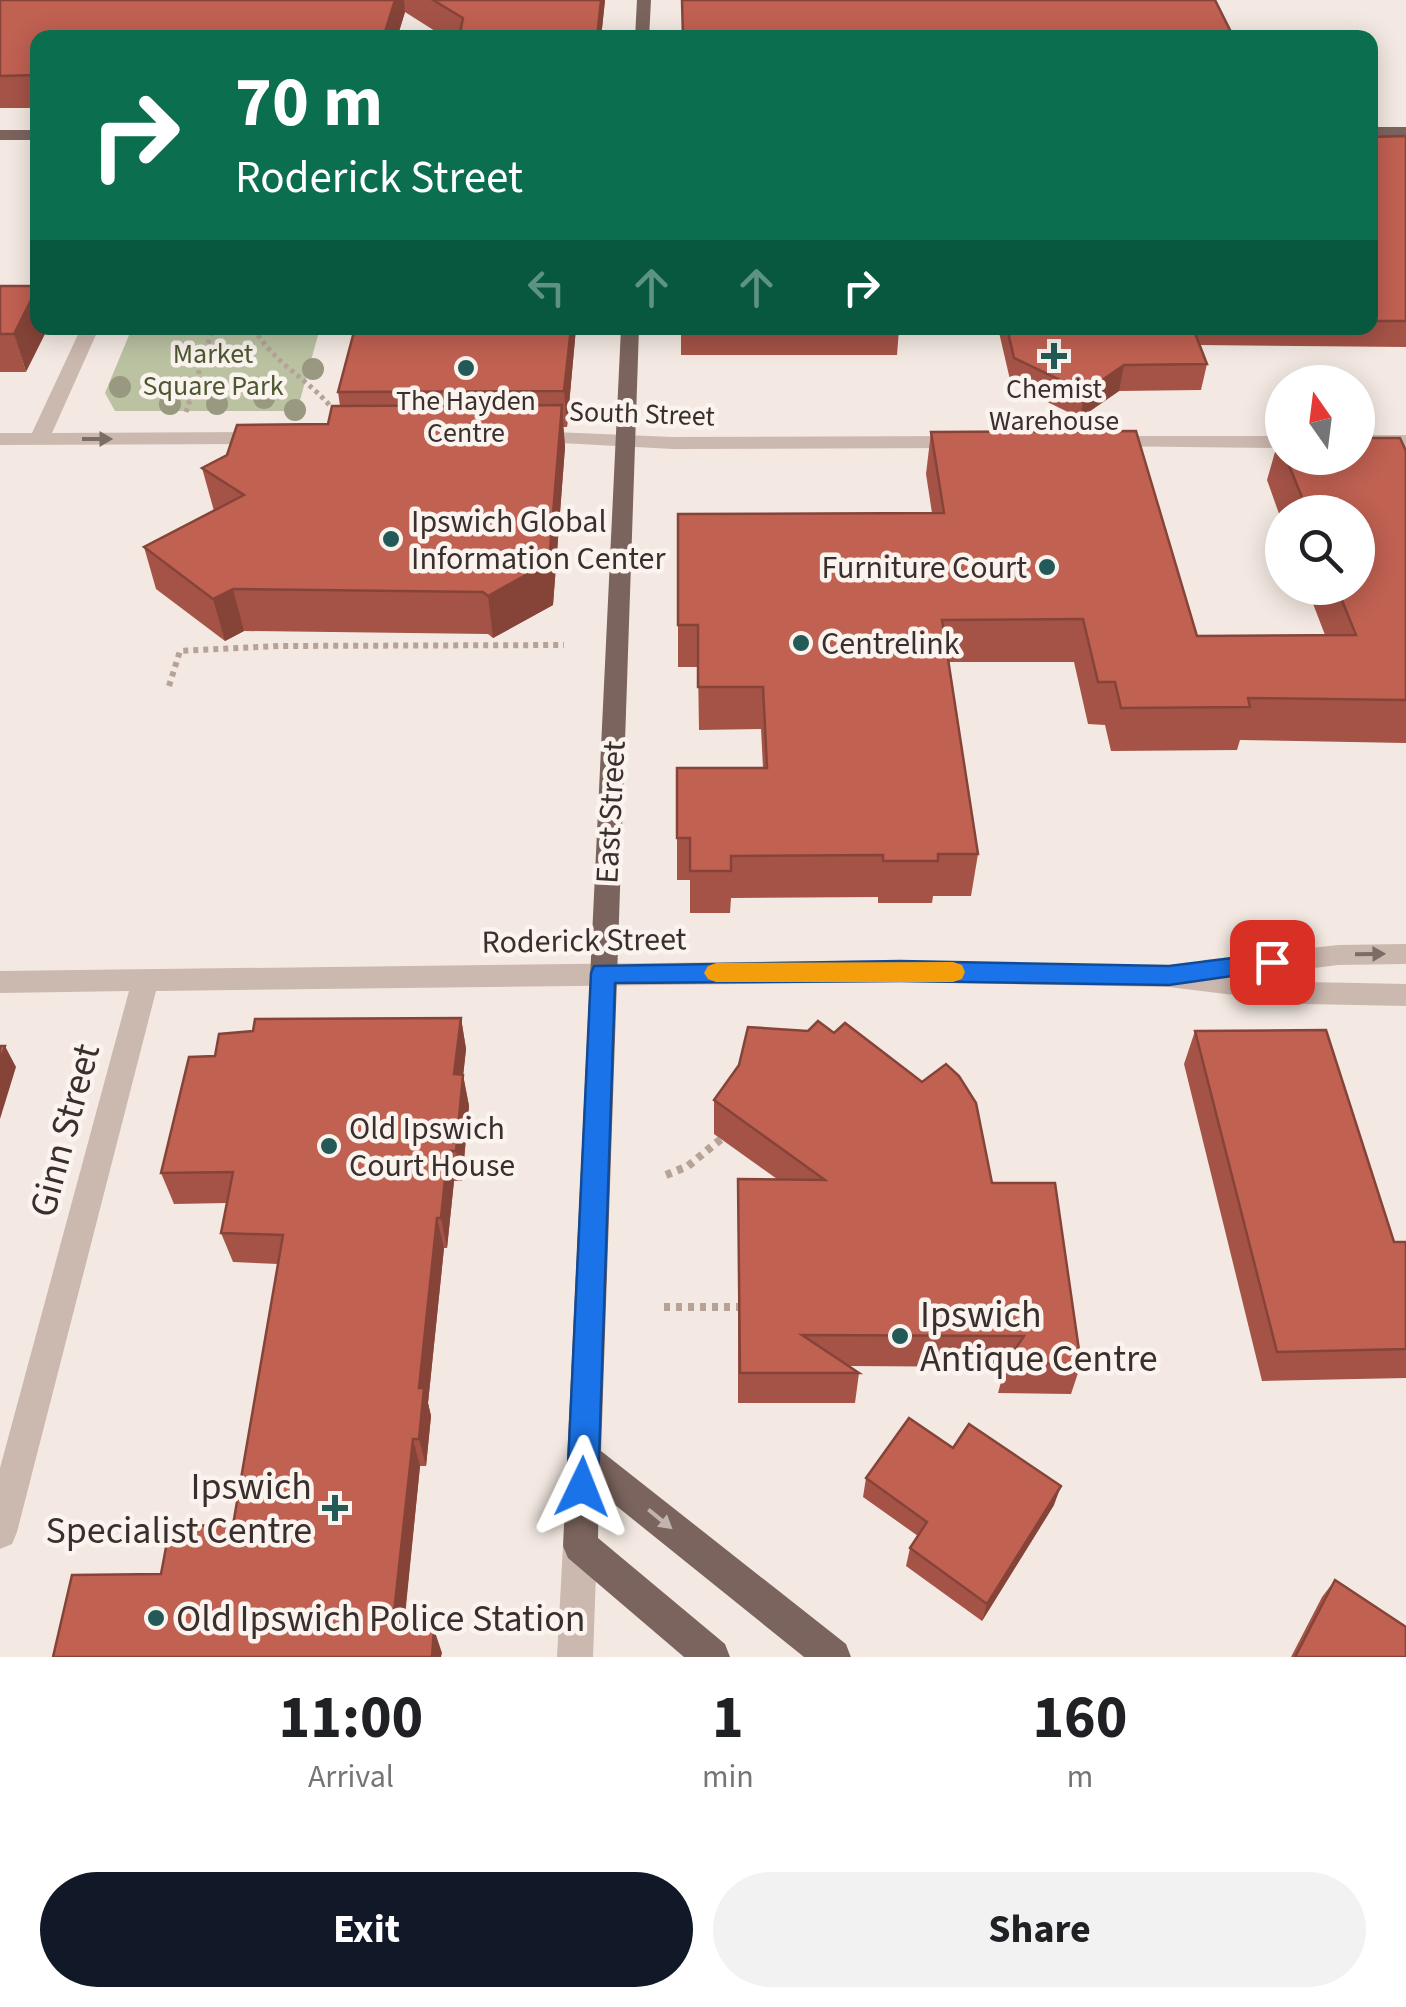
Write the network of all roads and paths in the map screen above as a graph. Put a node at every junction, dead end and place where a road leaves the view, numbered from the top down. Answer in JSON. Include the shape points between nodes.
{"nodes":[{"id":1,"x":644,"y":0,"type":"edge"},
{"id":2,"x":642,"y":30,"type":"edge"},
{"id":3,"x":1378,"y":132,"type":"edge"},
{"id":4,"x":1406,"y":132,"type":"edge"},
{"id":5,"x":0,"y":135,"type":"edge"},
{"id":6,"x":30,"y":135,"type":"edge"},
{"id":7,"x":87,"y":335,"type":"edge"},
{"id":8,"x":211,"y":335,"type":"edge"},
{"id":9,"x":258,"y":335,"type":"edge"},
{"id":10,"x":630,"y":335,"type":"edge"},
{"id":11,"x":191,"y":396,"type":"dead end"},
{"id":12,"x":338,"y":417,"type":"edge"},
{"id":13,"x":512,"y":437,"type":"edge"},
{"id":14,"x":295,"y":438,"type":"edge"},
{"id":15,"x":626,"y":438,"type":"junction"},
{"id":16,"x":0,"y":439,"type":"edge"},
{"id":17,"x":39,"y":439,"type":"junction"},
{"id":18,"x":1375,"y":441,"type":"edge"},
{"id":19,"x":1406,"y":441,"type":"edge"},
{"id":20,"x":987,"y":442,"type":"edge"},
{"id":21,"x":1081,"y":442,"type":"edge"},
{"id":22,"x":1265,"y":442,"type":"edge"},
{"id":23,"x":564,"y":645,"type":"dead end"},
{"id":24,"x":169,"y":686,"type":"dead end"},
{"id":25,"x":1406,"y":954,"type":"edge"},
{"id":26,"x":603,"y":973,"type":"junction"},
{"id":27,"x":1169,"y":976,"type":"junction"},
{"id":28,"x":145,"y":981,"type":"junction"},
{"id":29,"x":0,"y":982,"type":"edge"},
{"id":30,"x":1406,"y":995,"type":"edge"},
{"id":31,"x":735,"y":1126,"type":"edge"},
{"id":32,"x":666,"y":1175,"type":"dead end"},
{"id":33,"x":664,"y":1307,"type":"dead end"},
{"id":34,"x":738,"y":1307,"type":"edge"},
{"id":35,"x":12,"y":1445,"type":"edge"},
{"id":36,"x":584,"y":1458,"type":"junction"},
{"id":37,"x":0,"y":1532,"type":"edge"},
{"id":38,"x":580,"y":1546,"type":"junction"},
{"id":39,"x":575,"y":1657,"type":"edge"},
{"id":40,"x":712,"y":1657,"type":"edge"},
{"id":41,"x":833,"y":1657,"type":"edge"}],
"edges":[{"from":1,"to":2,"type":"main road"},
{"from":3,"to":4,"type":"main road"},
{"from":5,"to":6,"type":"main road"},
{"from":7,"to":17,"type":"street"},
{"from":8,"to":11,"type":"path"},
{"from":9,"to":12,"type":"path","via":[[272,357],[322,391]]},
{"from":10,"to":15,"type":"main road","name":"East Street"},
{"from":13,"to":15,"type":"street","name":"South Street"},
{"from":17,"to":14,"type":"street","one_way":true},
{"from":15,"to":20,"type":"street","name":"South Street","via":[[673,444]]},
{"from":15,"to":26,"type":"main road","name":"East Street"},
{"from":16,"to":17,"type":"street"},
{"from":18,"to":19,"type":"street"},
{"from":21,"to":22,"type":"street"},
{"from":23,"to":24,"type":"path","via":[[180,651]]},
{"from":27,"to":25,"type":"street","name":"Roderick Street","one_way":true,"via":[[1338,955]]},
{"from":26,"to":27,"type":"street","name":"Roderick Street"},
{"from":26,"to":28,"type":"street","name":"Roderick Street"},
{"from":26,"to":36,"type":"main road","name":"East Street"},
{"from":27,"to":30,"type":"street","name":"Roderick Street","via":[[1306,993]]},
{"from":28,"to":29,"type":"street","name":"Roderick Street"},
{"from":28,"to":35,"type":"street","name":"Ginn Street"},
{"from":31,"to":32,"type":"path","via":[[688,1166]]},
{"from":33,"to":34,"type":"path"},
{"from":35,"to":37,"type":"street","name":"Ginn Street"},
{"from":36,"to":38,"type":"main road","name":"East Street"},
{"from":36,"to":41,"type":"main road","one_way":true},
{"from":38,"to":39,"type":"street","name":"East Street"},
{"from":38,"to":40,"type":"main road"}]}
